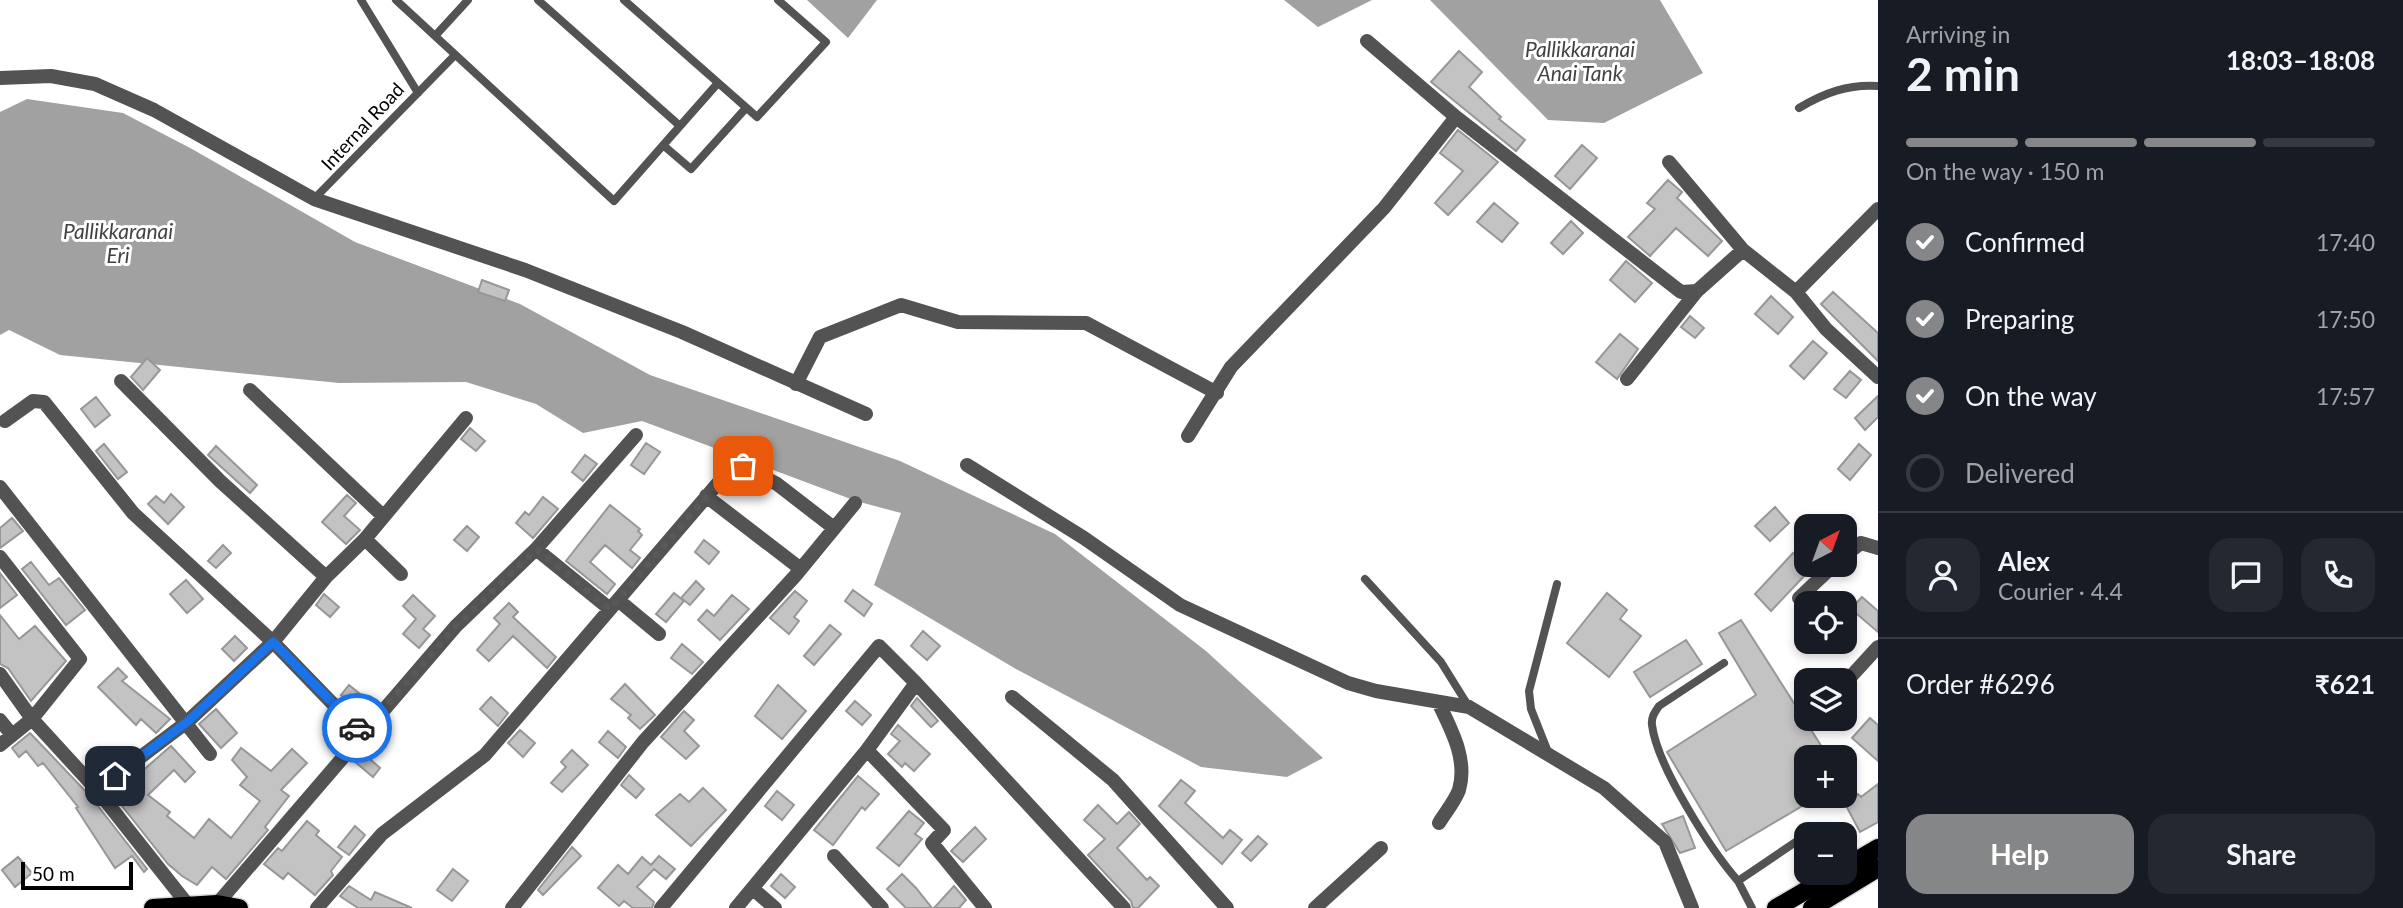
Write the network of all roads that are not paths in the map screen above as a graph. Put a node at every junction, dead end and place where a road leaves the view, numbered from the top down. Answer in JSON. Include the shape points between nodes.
{"nodes":[{"id":1,"x":361,"y":0,"type":"edge"},
{"id":2,"x":396,"y":0,"type":"edge"},
{"id":3,"x":468,"y":0,"type":"edge"},
{"id":4,"x":538,"y":0,"type":"edge"},
{"id":5,"x":624,"y":0,"type":"edge"},
{"id":6,"x":778,"y":0,"type":"edge"},
{"id":7,"x":435,"y":36,"type":"junction"},
{"id":8,"x":1367,"y":41,"type":"dead end"},
{"id":9,"x":454,"y":56,"type":"junction"},
{"id":10,"x":0,"y":78,"type":"edge"},
{"id":11,"x":718,"y":83,"type":"junction"},
{"id":12,"x":1878,"y":86,"type":"edge"},
{"id":13,"x":418,"y":93,"type":"junction"},
{"id":14,"x":746,"y":108,"type":"junction"},
{"id":15,"x":1799,"y":108,"type":"dead end"},
{"id":16,"x":1456,"y":117,"type":"junction"},
{"id":17,"x":680,"y":126,"type":"junction"},
{"id":18,"x":663,"y":145,"type":"junction"},
{"id":19,"x":1669,"y":162,"type":"dead end"},
{"id":20,"x":314,"y":199,"type":"junction"},
{"id":21,"x":1878,"y":209,"type":"edge"},
{"id":22,"x":1743,"y":250,"type":"junction"},
{"id":23,"x":1698,"y":291,"type":"junction"},
{"id":24,"x":1796,"y":292,"type":"junction"},
{"id":25,"x":1878,"y":377,"type":"edge"},
{"id":26,"x":1628,"y":379,"type":"dead end"},
{"id":27,"x":121,"y":381,"type":"dead end"},
{"id":28,"x":796,"y":384,"type":"junction"},
{"id":29,"x":250,"y":390,"type":"dead end"},
{"id":30,"x":1217,"y":393,"type":"junction"},
{"id":31,"x":866,"y":414,"type":"dead end"},
{"id":32,"x":466,"y":418,"type":"dead end"},
{"id":33,"x":5,"y":421,"type":"dead end"},
{"id":34,"x":636,"y":435,"type":"dead end"},
{"id":35,"x":1188,"y":436,"type":"dead end"},
{"id":36,"x":967,"y":465,"type":"dead end"},
{"id":37,"x":0,"y":487,"type":"edge"},
{"id":38,"x":706,"y":496,"type":"junction"},
{"id":39,"x":855,"y":503,"type":"dead end"},
{"id":40,"x":383,"y":516,"type":"junction"},
{"id":41,"x":834,"y":528,"type":"junction"},
{"id":42,"x":365,"y":539,"type":"junction"},
{"id":43,"x":1857,"y":546,"type":"edge"},
{"id":44,"x":1878,"y":548,"type":"edge"},
{"id":45,"x":537,"y":549,"type":"junction"},
{"id":46,"x":0,"y":557,"type":"edge"},
{"id":47,"x":801,"y":569,"type":"junction"},
{"id":48,"x":401,"y":574,"type":"dead end"},
{"id":49,"x":326,"y":578,"type":"junction"},
{"id":50,"x":1820,"y":578,"type":"edge"},
{"id":51,"x":1365,"y":579,"type":"dead end"},
{"id":52,"x":1557,"y":584,"type":"dead end"},
{"id":53,"x":1806,"y":591,"type":"edge"},
{"id":54,"x":614,"y":604,"type":"junction"},
{"id":55,"x":659,"y":634,"type":"dead end"},
{"id":56,"x":273,"y":642,"type":"junction"},
{"id":57,"x":1878,"y":647,"type":"edge"},
{"id":58,"x":1724,"y":663,"type":"dead end"},
{"id":59,"x":1857,"y":670,"type":"edge"},
{"id":60,"x":0,"y":674,"type":"edge"},
{"id":61,"x":916,"y":683,"type":"junction"},
{"id":62,"x":1012,"y":698,"type":"dead end"},
{"id":63,"x":1438,"y":702,"type":"junction"},
{"id":64,"x":1469,"y":707,"type":"junction"},
{"id":65,"x":32,"y":719,"type":"junction"},
{"id":66,"x":0,"y":720,"type":"edge"},
{"id":67,"x":187,"y":722,"type":"junction"},
{"id":68,"x":362,"y":734,"type":"junction"},
{"id":69,"x":12,"y":735,"type":"junction"},
{"id":70,"x":0,"y":745,"type":"edge"},
{"id":71,"x":867,"y":750,"type":"junction"},
{"id":72,"x":210,"y":754,"type":"dead end"},
{"id":73,"x":1549,"y":755,"type":"junction"},
{"id":74,"x":97,"y":790,"type":"junction"},
{"id":75,"x":1439,"y":824,"type":"dead end"},
{"id":76,"x":1794,"y":843,"type":"edge"},
{"id":77,"x":1381,"y":848,"type":"dead end"},
{"id":78,"x":1878,"y":848,"type":"edge"},
{"id":79,"x":834,"y":856,"type":"dead end"},
{"id":80,"x":1857,"y":860,"type":"edge"},
{"id":81,"x":1878,"y":868,"type":"edge"},
{"id":82,"x":1738,"y":881,"type":"junction"},
{"id":83,"x":1815,"y":885,"type":"edge"},
{"id":84,"x":753,"y":889,"type":"junction"},
{"id":85,"x":217,"y":904,"type":"junction"},
{"id":86,"x":188,"y":905,"type":"junction"},
{"id":87,"x":153,"y":908,"type":"edge"},
{"id":88,"x":239,"y":908,"type":"edge"},
{"id":89,"x":317,"y":908,"type":"edge"},
{"id":90,"x":512,"y":908,"type":"edge"},
{"id":91,"x":661,"y":908,"type":"edge"},
{"id":92,"x":736,"y":908,"type":"edge"},
{"id":93,"x":775,"y":908,"type":"edge"},
{"id":94,"x":882,"y":908,"type":"edge"},
{"id":95,"x":985,"y":908,"type":"edge"},
{"id":96,"x":1124,"y":908,"type":"edge"},
{"id":97,"x":1227,"y":908,"type":"edge"},
{"id":98,"x":1315,"y":908,"type":"edge"},
{"id":99,"x":1692,"y":908,"type":"edge"},
{"id":100,"x":1752,"y":908,"type":"edge"},
{"id":101,"x":1776,"y":908,"type":"edge"},
{"id":102,"x":1812,"y":908,"type":"edge"}],
"edges":[{"from":1,"to":13,"type":"lane","name":"Internal Road"},
{"from":2,"to":7,"type":"lane"},
{"from":3,"to":7,"type":"lane"},
{"from":4,"to":17,"type":"lane"},
{"from":5,"to":11,"type":"lane"},
{"from":6,"to":14,"type":"lane","via":[[825,42],[757,117]]},
{"from":7,"to":9,"type":"lane"},
{"from":8,"to":16,"type":"street"},
{"from":9,"to":13,"type":"lane"},
{"from":9,"to":18,"type":"lane","via":[[614,201]]},
{"from":10,"to":20,"type":"street","via":[[51,76],[95,84],[154,110]]},
{"from":11,"to":14,"type":"lane"},
{"from":11,"to":17,"type":"lane"},
{"from":12,"to":15,"type":"lane","via":[[1844,88]]},
{"from":13,"to":20,"type":"lane","name":"Internal Road"},
{"from":14,"to":18,"type":"lane","via":[[691,169]]},
{"from":16,"to":23,"type":"street","via":[[1681,292]]},
{"from":16,"to":30,"type":"street","via":[[1384,208],[1231,367]]},
{"from":17,"to":18,"type":"lane"},
{"from":19,"to":22,"type":"street"},
{"from":20,"to":28,"type":"street","via":[[525,270],[682,332]]},
{"from":21,"to":24,"type":"street"},
{"from":22,"to":23,"type":"street"},
{"from":22,"to":24,"type":"street"},
{"from":23,"to":26,"type":"street"},
{"from":24,"to":25,"type":"street","via":[[1826,329]]},
{"from":27,"to":49,"type":"street","via":[[220,481]]},
{"from":28,"to":30,"type":"street","via":[[820,337],[901,305],[958,322],[1086,323]]},
{"from":28,"to":31,"type":"street"},
{"from":29,"to":40,"type":"street"},
{"from":30,"to":35,"type":"street"},
{"from":32,"to":40,"type":"street"},
{"from":33,"to":56,"type":"street","via":[[33,401],[44,402],[133,513]]},
{"from":34,"to":45,"type":"street"},
{"from":36,"to":63,"type":"street","via":[[1180,604],[1348,683]]},
{"from":37,"to":67,"type":"street"},
{"from":38,"to":41,"type":"street","via":[[731,468],[743,466],[777,484]]},
{"from":38,"to":47,"type":"street"},
{"from":38,"to":54,"type":"street"},
{"from":39,"to":41,"type":"street"},
{"from":40,"to":42,"type":"street"},
{"from":41,"to":47,"type":"street"},
{"from":42,"to":48,"type":"street"},
{"from":42,"to":49,"type":"street"},
{"from":43,"to":44,"type":"street"},
{"from":45,"to":54,"type":"street"},
{"from":45,"to":68,"type":"street","via":[[456,626]]},
{"from":46,"to":65,"type":"street","via":[[80,659]]},
{"from":47,"to":90,"type":"street","via":[[643,742]]},
{"from":49,"to":56,"type":"street"},
{"from":50,"to":53,"type":"street"},
{"from":51,"to":64,"type":"lane","via":[[1441,662]]},
{"from":52,"to":73,"type":"lane","via":[[1529,691]]},
{"from":54,"to":55,"type":"street"},
{"from":54,"to":89,"type":"street","via":[[485,755],[382,834]]},
{"from":56,"to":67,"type":"street"},
{"from":56,"to":68,"type":"street"},
{"from":57,"to":59,"type":"street"},
{"from":58,"to":82,"type":"lane","via":[[1659,706],[1652,725],[1659,754],[1712,846]]},
{"from":60,"to":65,"type":"street"},
{"from":61,"to":71,"type":"street"},
{"from":61,"to":91,"type":"street","via":[[879,646]]},
{"from":61,"to":96,"type":"street"},
{"from":62,"to":97,"type":"street","via":[[1113,780]]},
{"from":63,"to":64,"type":"street"},
{"from":63,"to":75,"type":"street","via":[[1460,755],[1459,790]]},
{"from":64,"to":73,"type":"street"},
{"from":65,"to":69,"type":"street"},
{"from":65,"to":74,"type":"street"},
{"from":66,"to":69,"type":"street"},
{"from":67,"to":72,"type":"street"},
{"from":67,"to":74,"type":"street"},
{"from":68,"to":85,"type":"street"},
{"from":69,"to":70,"type":"street"},
{"from":71,"to":84,"type":"street"},
{"from":71,"to":95,"type":"street","via":[[944,830],[932,843]]},
{"from":73,"to":99,"type":"street","via":[[1621,800],[1665,842]]},
{"from":74,"to":86,"type":"street"},
{"from":76,"to":82,"type":"lane"},
{"from":77,"to":98,"type":"street"},
{"from":78,"to":80,"type":"main road"},
{"from":79,"to":94,"type":"street"},
{"from":81,"to":102,"type":"main road"},
{"from":82,"to":100,"type":"lane"},
{"from":83,"to":101,"type":"main road"},
{"from":84,"to":92,"type":"street"},
{"from":84,"to":93,"type":"street"},
{"from":85,"to":86,"type":"main road"},
{"from":85,"to":88,"type":"main road"},
{"from":86,"to":87,"type":"main road"}]}
